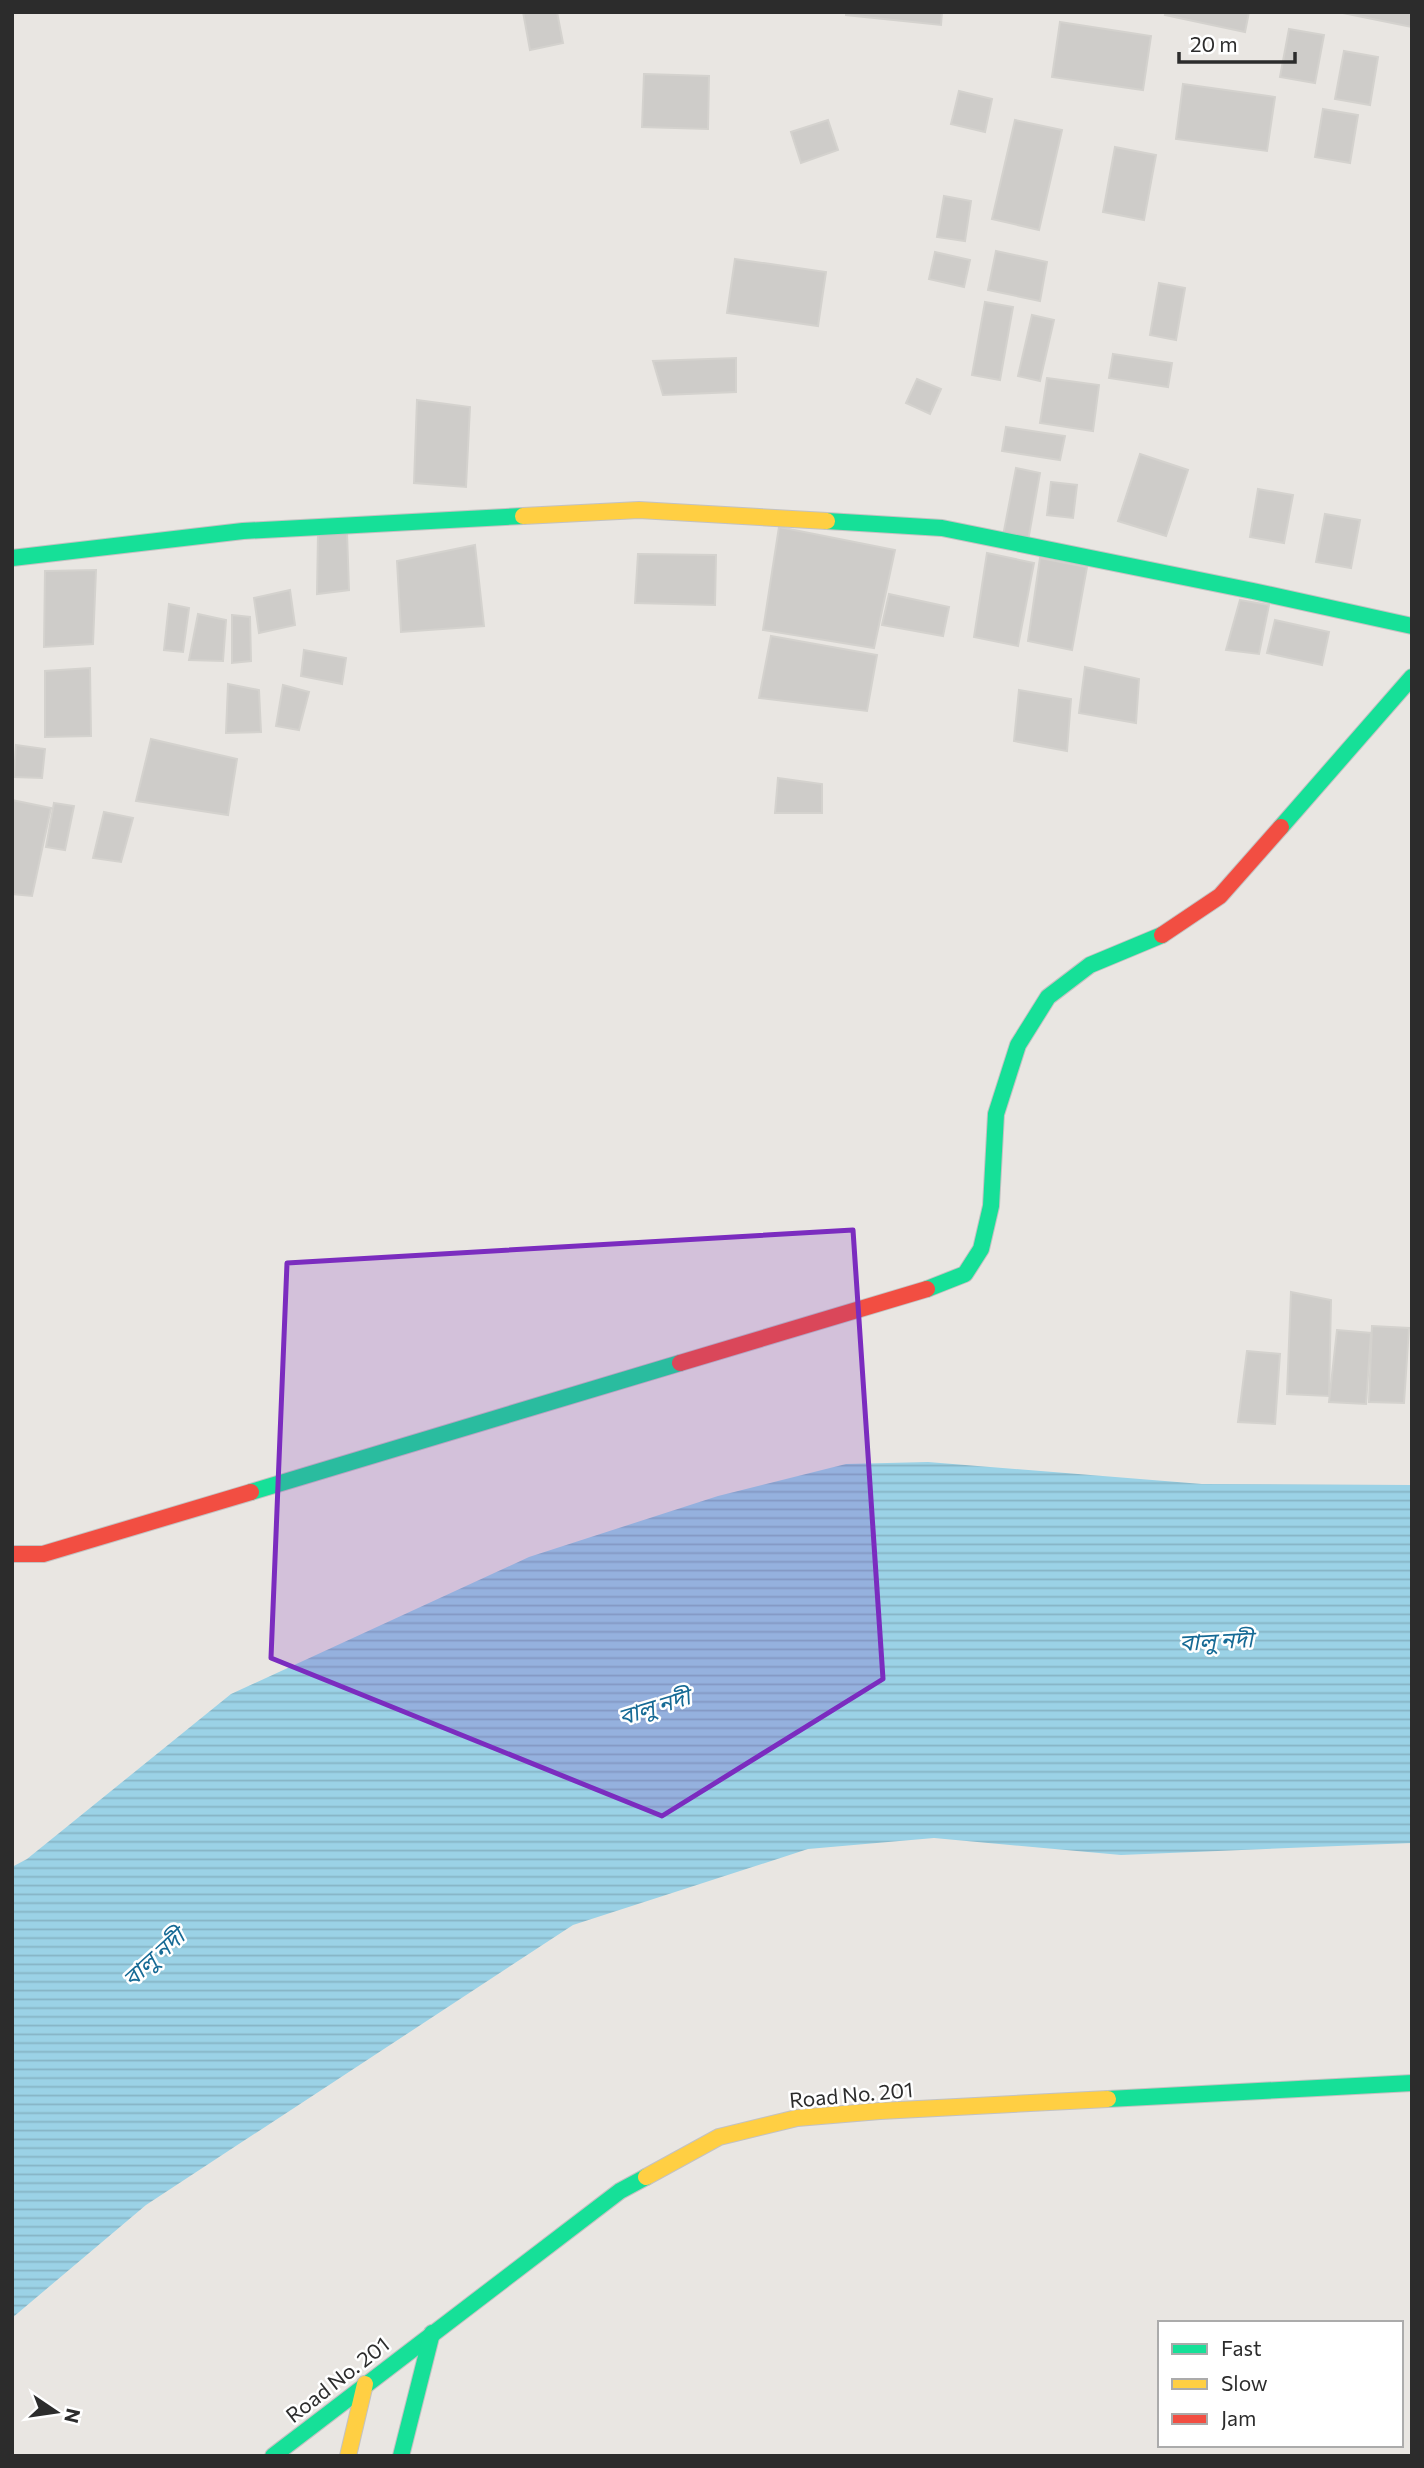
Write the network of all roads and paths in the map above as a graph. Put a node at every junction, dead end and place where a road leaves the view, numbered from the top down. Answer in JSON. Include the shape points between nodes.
{"nodes":[{"id":1,"x":12,"y":558,"type":"edge"},
{"id":2,"x":1412,"y":626,"type":"edge"},
{"id":3,"x":1412,"y":677,"type":"edge"},
{"id":4,"x":12,"y":1555,"type":"edge"},
{"id":5,"x":1412,"y":2083,"type":"edge"},
{"id":6,"x":432,"y":2333,"type":"junction"},
{"id":7,"x":365,"y":2384,"type":"junction"},
{"id":8,"x":274,"y":2456,"type":"edge"},
{"id":9,"x":348,"y":2456,"type":"edge"},
{"id":10,"x":401,"y":2456,"type":"edge"}],
"edges":[{"from":1,"to":2,"type":"street","via":[[243,531],[639,510],[942,528]]},
{"from":3,"to":4,"type":"street","via":[[1220,896],[1160,937],[1090,965],[1048,997],[1018,1045],[996,1114],[991,1206],[981,1249],[965,1274],[43,1554]]},
{"from":5,"to":6,"type":"street","name":"Road No. 201","via":[[880,2111],[797,2118],[758,2127],[719,2137],[620,2191]]},
{"from":6,"to":7,"type":"street","name":"Road No. 201"},
{"from":6,"to":10,"type":"street"},
{"from":7,"to":8,"type":"street","name":"Road No. 201"},
{"from":7,"to":9,"type":"street"}]}
